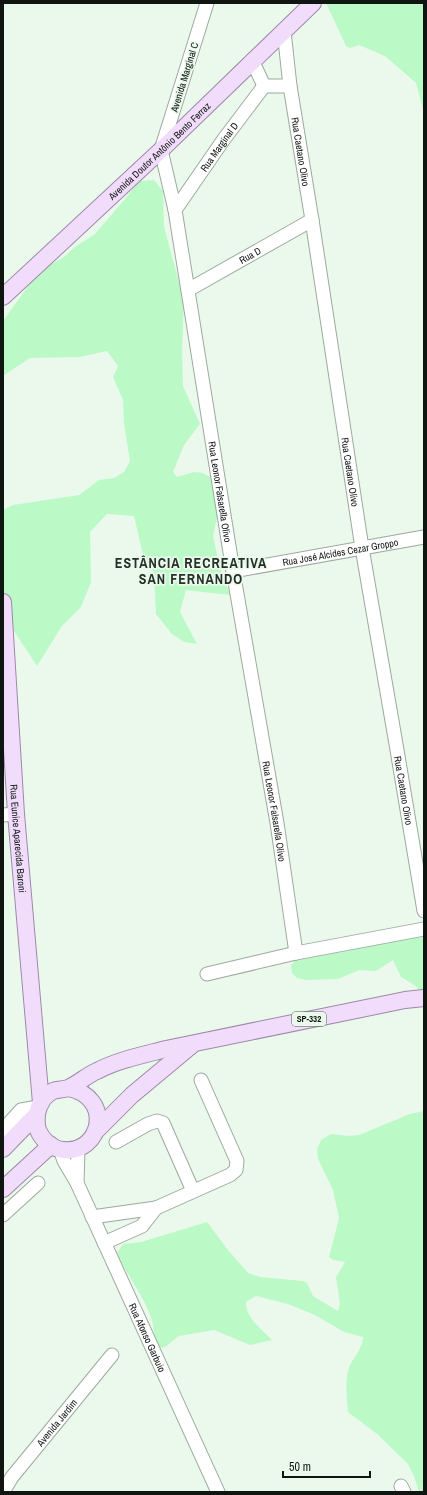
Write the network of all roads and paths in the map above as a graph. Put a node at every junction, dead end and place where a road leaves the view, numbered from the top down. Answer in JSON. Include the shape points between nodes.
{"nodes":[{"id":1,"x":207,"y":3,"type":"edge"},
{"id":2,"x":313,"y":3,"type":"edge"},
{"id":3,"x":284,"y":31,"type":"junction"},
{"id":4,"x":252,"y":60,"type":"junction"},
{"id":5,"x":264,"y":86,"type":"junction"},
{"id":6,"x":290,"y":86,"type":"junction"},
{"id":7,"x":161,"y":150,"type":"junction"},
{"id":8,"x":176,"y":210,"type":"junction"},
{"id":9,"x":312,"y":220,"type":"junction"},
{"id":10,"x":10,"y":284,"type":"edge"},
{"id":11,"x":188,"y":290,"type":"junction"},
{"id":12,"x":3,"y":297,"type":"edge"},
{"id":13,"x":424,"y":537,"type":"edge"},
{"id":14,"x":362,"y":548,"type":"junction"},
{"id":15,"x":234,"y":571,"type":"junction"},
{"id":16,"x":3,"y":602,"type":"edge"},
{"id":17,"x":10,"y":815,"type":"edge"},
{"id":18,"x":424,"y":911,"type":"edge"},
{"id":19,"x":424,"y":928,"type":"edge"},
{"id":20,"x":296,"y":953,"type":"junction"},
{"id":21,"x":207,"y":974,"type":"dead end"},
{"id":22,"x":424,"y":998,"type":"edge"},
{"id":23,"x":195,"y":1043,"type":"junction"},
{"id":24,"x":201,"y":1080,"type":"dead end"},
{"id":25,"x":47,"y":1101,"type":"junction"},
{"id":26,"x":3,"y":1130,"type":"edge"},
{"id":27,"x":95,"y":1132,"type":"junction"},
{"id":28,"x":116,"y":1142,"type":"dead end"},
{"id":29,"x":55,"y":1147,"type":"junction"},
{"id":30,"x":78,"y":1148,"type":"junction"},
{"id":31,"x":3,"y":1149,"type":"edge"},
{"id":32,"x":38,"y":1183,"type":"dead end"},
{"id":33,"x":77,"y":1183,"type":"junction"},
{"id":34,"x":3,"y":1189,"type":"edge"},
{"id":35,"x":193,"y":1191,"type":"junction"},
{"id":36,"x":156,"y":1208,"type":"junction"},
{"id":37,"x":3,"y":1215,"type":"edge"},
{"id":38,"x":92,"y":1217,"type":"junction"},
{"id":39,"x":104,"y":1243,"type":"junction"},
{"id":40,"x":112,"y":1355,"type":"dead end"},
{"id":41,"x":3,"y":1492,"type":"edge"},
{"id":42,"x":218,"y":1492,"type":"edge"}],
"edges":[{"from":1,"to":7,"type":"street","name":"Avenida Marginal C"},
{"from":2,"to":3,"type":"main road","name":"Avenida Doutor Antônio Bento Ferraz"},
{"from":3,"to":4,"type":"main road","name":"Avenida Doutor Antônio Bento Ferraz"},
{"from":3,"to":6,"type":"street","name":"Rua Caetano Olivo"},
{"from":4,"to":5,"type":"street"},
{"from":4,"to":7,"type":"main road","name":"Avenida Doutor Antônio Bento Ferraz"},
{"from":5,"to":6,"type":"street"},
{"from":5,"to":8,"type":"street","name":"Rua Marginal D"},
{"from":6,"to":9,"type":"street","name":"Rua Caetano Olivo"},
{"from":7,"to":8,"type":"street","name":"Rua Leonor Falsarella Olivo"},
{"from":7,"to":10,"type":"main road","name":"Avenida Doutor Antônio Bento Ferraz"},
{"from":8,"to":11,"type":"street","name":"Rua Leonor Falsarella Olivo"},
{"from":9,"to":11,"type":"street","name":"Rua D"},
{"from":9,"to":14,"type":"street","name":"Rua Caetano Olivo"},
{"from":10,"to":12,"type":"main road","name":"Avenida Doutor Antônio Bento Ferraz"},
{"from":11,"to":15,"type":"street","name":"Rua Leonor Falsarella Olivo"},
{"from":13,"to":14,"type":"street","name":"Rua José Alcides Cezar Groppo"},
{"from":14,"to":15,"type":"street","name":"Rua José Alcides Cezar Groppo"},
{"from":14,"to":18,"type":"street","name":"Rua Caetano Olivo"},
{"from":15,"to":20,"type":"street","name":"Rua Leonor Falsarella Olivo","via":[[277,823]]},
{"from":16,"to":17,"type":"main road","name":"Rua Eunice Aparecida Baroni"},
{"from":17,"to":25,"type":"main road","name":"Rua Eunice Aparecida Baroni","via":[[38,1074]]},
{"from":19,"to":20,"type":"street"},
{"from":20,"to":21,"type":"street"},
{"from":22,"to":23,"type":"main road","number":"SP-332"},
{"from":23,"to":25,"type":"main road","number":"SP-332","via":[[118,1062],[98,1070]]},
{"from":23,"to":27,"type":"main road","number":"SP-332","via":[[132,1095]]},
{"from":24,"to":35,"type":"street","via":[[237,1161],[236,1170],[230,1175]]},
{"from":25,"to":26,"type":"street","via":[[21,1110]]},
{"from":25,"to":27,"type":"main road","via":[[78,1090],[86,1095],[97,1112]]},
{"from":25,"to":29,"type":"main road","via":[[36,1124],[44,1140]]},
{"from":25,"to":31,"type":"main road","number":"SP-332"},
{"from":27,"to":30,"type":"main road","via":[[88,1142]]},
{"from":28,"to":35,"type":"street","via":[[148,1124],[157,1121],[163,1123]]},
{"from":29,"to":30,"type":"main road","via":[[69,1150]]},
{"from":29,"to":33,"type":"street","name":"Rua Afonso Garbuio"},
{"from":29,"to":34,"type":"main road"},
{"from":30,"to":33,"type":"street","name":"Rua Afonso Garbuio"},
{"from":32,"to":37,"type":"street"},
{"from":33,"to":38,"type":"street","name":"Rua Afonso Garbuio"},
{"from":35,"to":36,"type":"street"},
{"from":36,"to":38,"type":"street"},
{"from":36,"to":39,"type":"street","via":[[142,1226]]},
{"from":38,"to":39,"type":"street","name":"Rua Afonso Garbuio"},
{"from":39,"to":42,"type":"street","name":"Rua Afonso Garbuio"},
{"from":40,"to":41,"type":"street","name":"Avenida Jardim","via":[[12,1477]]}]}
